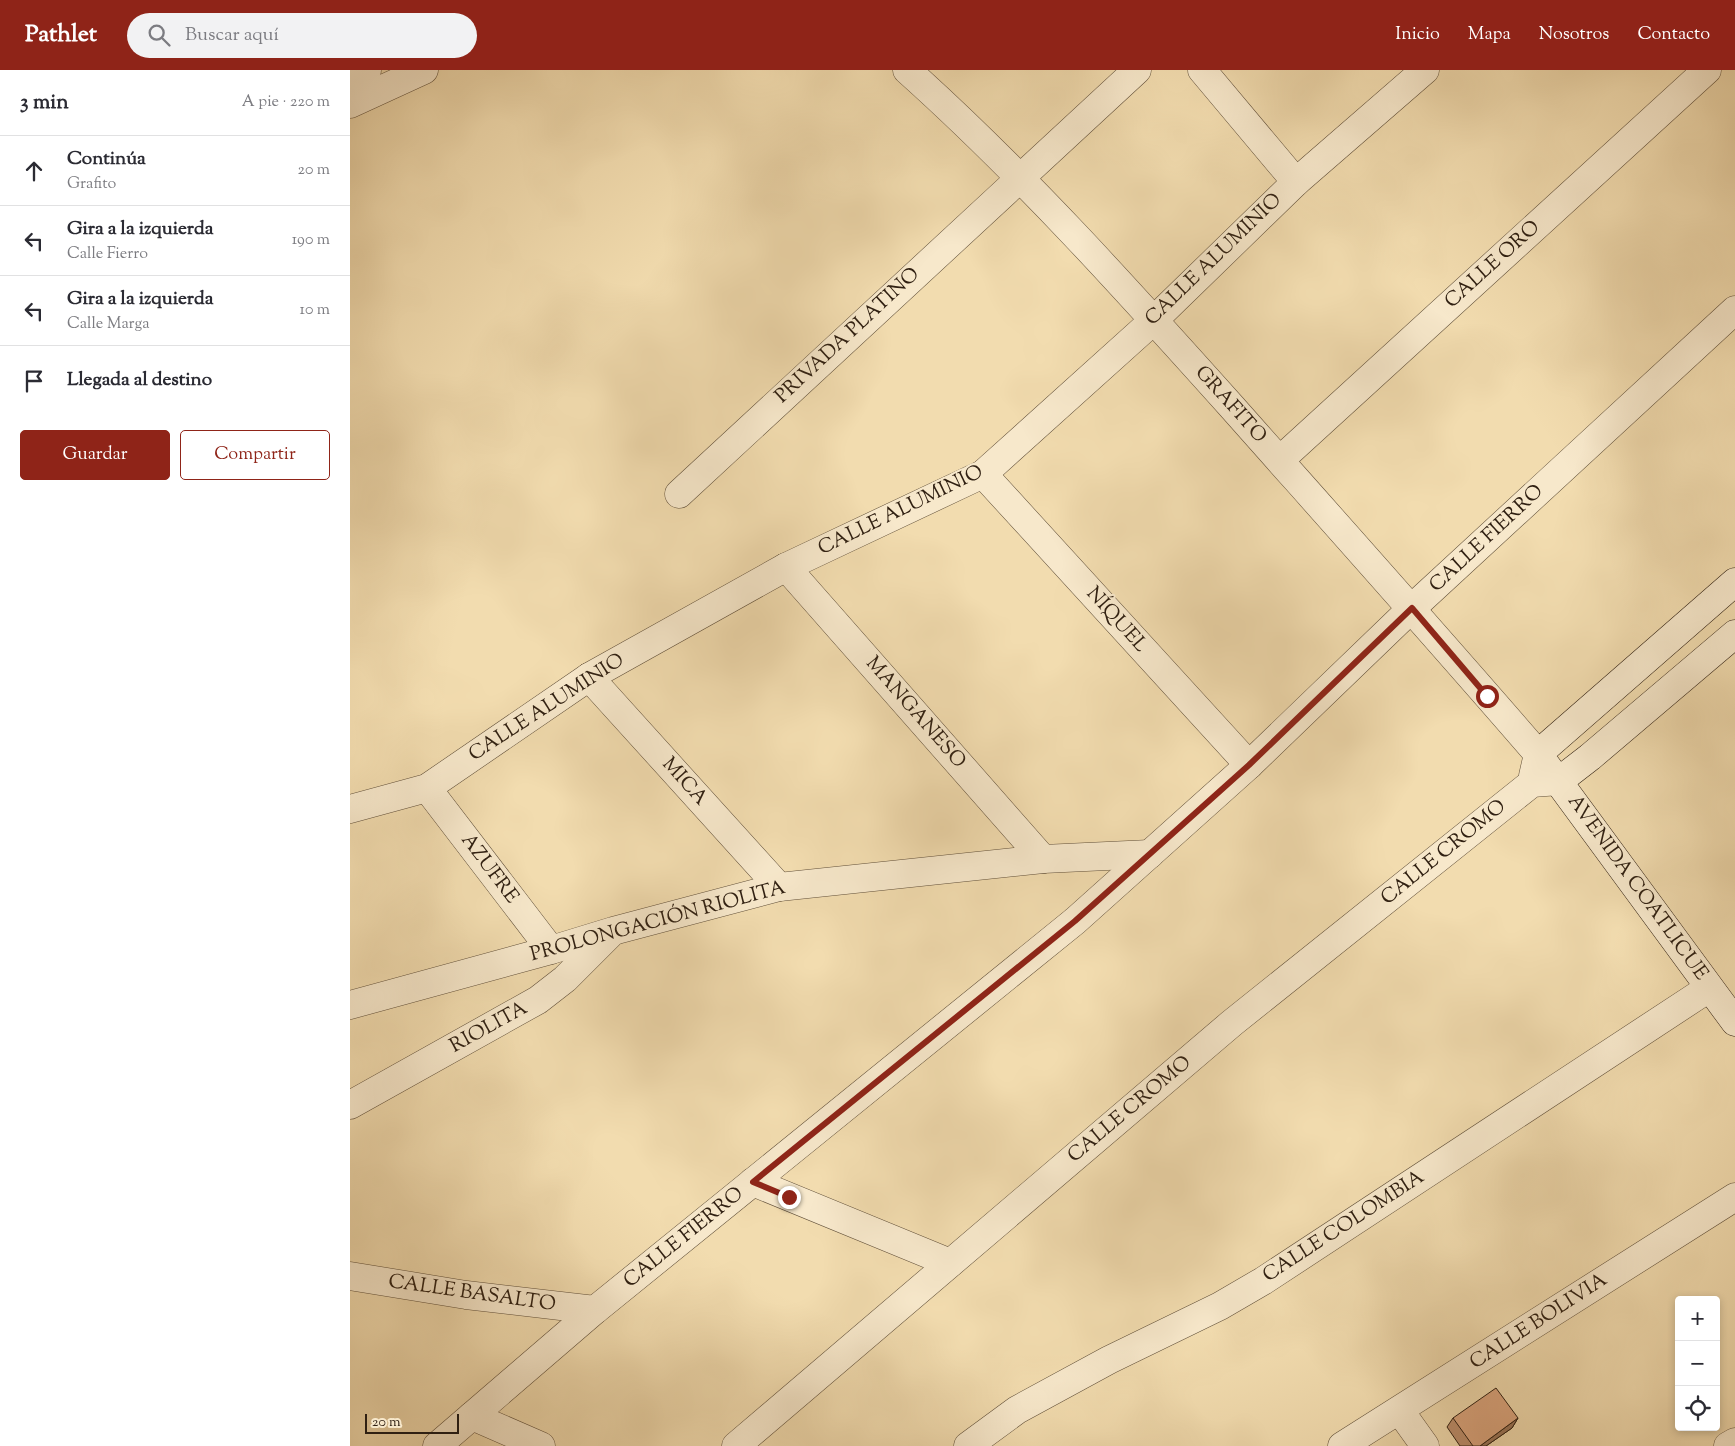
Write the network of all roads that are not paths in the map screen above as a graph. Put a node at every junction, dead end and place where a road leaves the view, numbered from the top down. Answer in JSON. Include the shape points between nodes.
{"nodes":[{"id":1,"x":367,"y":70,"type":"edge"},
{"id":2,"x":424,"y":70,"type":"edge"},
{"id":3,"x":907,"y":70,"type":"edge"},
{"id":4,"x":1137,"y":70,"type":"edge"},
{"id":5,"x":1202,"y":70,"type":"edge"},
{"id":6,"x":1425,"y":70,"type":"edge"},
{"id":7,"x":1707,"y":70,"type":"edge"},
{"id":8,"x":350,"y":90,"type":"edge"},
{"id":9,"x":350,"y":104,"type":"edge"},
{"id":10,"x":1018,"y":178,"type":"junction"},
{"id":11,"x":1296,"y":182,"type":"junction"},
{"id":12,"x":1735,"y":310,"type":"edge"},
{"id":13,"x":1154,"y":320,"type":"junction"},
{"id":14,"x":1280,"y":460,"type":"junction"},
{"id":15,"x":983,"y":474,"type":"junction"},
{"id":16,"x":679,"y":494,"type":"dead end"},
{"id":17,"x":786,"y":567,"type":"junction"},
{"id":18,"x":1735,"y":582,"type":"edge"},
{"id":19,"x":1412,"y":608,"type":"junction"},
{"id":20,"x":1735,"y":634,"type":"edge"},
{"id":21,"x":589,"y":677,"type":"junction"},
{"id":22,"x":1538,"y":754,"type":"junction"},
{"id":23,"x":1249,"y":765,"type":"junction"},
{"id":24,"x":1559,"y":781,"type":"junction"},
{"id":25,"x":1532,"y":782,"type":"junction"},
{"id":26,"x":427,"y":788,"type":"junction"},
{"id":27,"x":350,"y":809,"type":"edge"},
{"id":28,"x":1150,"y":854,"type":"junction"},
{"id":29,"x":1043,"y":859,"type":"junction"},
{"id":30,"x":779,"y":887,"type":"junction"},
{"id":31,"x":613,"y":931,"type":"junction"},
{"id":32,"x":551,"y":950,"type":"junction"},
{"id":33,"x":1709,"y":988,"type":"junction"},
{"id":34,"x":350,"y":1005,"type":"edge"},
{"id":35,"x":1735,"y":1022,"type":"edge"},
{"id":36,"x":350,"y":1105,"type":"edge"},
{"id":37,"x":753,"y":1182,"type":"junction"},
{"id":38,"x":1735,"y":1197,"type":"edge"},
{"id":39,"x":950,"y":1263,"type":"junction"},
{"id":40,"x":350,"y":1276,"type":"edge"},
{"id":41,"x":595,"y":1310,"type":"junction"},
{"id":42,"x":1400,"y":1411,"type":"junction"},
{"id":43,"x":472,"y":1416,"type":"junction"},
{"id":44,"x":1735,"y":1442,"type":"edge"},
{"id":45,"x":437,"y":1446,"type":"edge"},
{"id":46,"x":541,"y":1446,"type":"edge"},
{"id":47,"x":736,"y":1446,"type":"edge"},
{"id":48,"x":968,"y":1446,"type":"edge"},
{"id":49,"x":1342,"y":1446,"type":"edge"},
{"id":50,"x":1424,"y":1446,"type":"edge"},
{"id":51,"x":1728,"y":1446,"type":"edge"}],
"edges":[{"from":1,"to":8,"type":"street"},
{"from":2,"to":9,"type":"street"},
{"from":3,"to":10,"type":"street","name":"GRAFITO"},
{"from":4,"to":10,"type":"street","name":"PRIVADA PLATINO"},
{"from":5,"to":11,"type":"street"},
{"from":6,"to":11,"type":"street","name":"CALLE ALUMINIO"},
{"from":7,"to":14,"type":"street","name":"CALLE ORO"},
{"from":10,"to":13,"type":"street","name":"GRAFITO"},
{"from":10,"to":16,"type":"street","name":"PRIVADA PLATINO"},
{"from":11,"to":13,"type":"street","name":"CALLE ALUMINIO"},
{"from":12,"to":19,"type":"street","name":"CALLE FIERRO"},
{"from":13,"to":14,"type":"street","name":"GRAFITO"},
{"from":13,"to":15,"type":"street","name":"CALLE ALUMINIO"},
{"from":14,"to":19,"type":"street","name":"GRAFITO"},
{"from":15,"to":17,"type":"street","name":"CALLE ALUMINIO"},
{"from":15,"to":23,"type":"street","name":"NÍQUEL"},
{"from":17,"to":21,"type":"street","name":"CALLE ALUMINIO"},
{"from":17,"to":29,"type":"street","name":"MANGANESO"},
{"from":18,"to":22,"type":"street"},
{"from":19,"to":22,"type":"street","name":"GRAFITO"},
{"from":19,"to":23,"type":"street","name":"CALLE FIERRO"},
{"from":20,"to":24,"type":"street"},
{"from":21,"to":26,"type":"street","name":"CALLE ALUMINIO"},
{"from":21,"to":30,"type":"street","name":"MICA"},
{"from":22,"to":24,"type":"street","name":"AVENIDA COATLICUE"},
{"from":22,"to":25,"type":"street"},
{"from":23,"to":28,"type":"street","name":"CALLE FIERRO"},
{"from":24,"to":25,"type":"street"},
{"from":24,"to":33,"type":"street","name":"AVENIDA COATLICUE"},
{"from":25,"to":39,"type":"street","name":"CALLE CROMO","via":[[1232,1022]]},
{"from":26,"to":27,"type":"street","name":"CALLE ALUMINIO"},
{"from":26,"to":32,"type":"street","name":"AZUFRE"},
{"from":28,"to":29,"type":"street","name":"PROLONGACIÓN RIOLITA"},
{"from":28,"to":37,"type":"street","name":"CALLE FIERRO","via":[[1075,921]]},
{"from":29,"to":30,"type":"street","name":"PROLONGACIÓN RIOLITA"},
{"from":30,"to":31,"type":"street","name":"PROLONGACIÓN RIOLITA"},
{"from":31,"to":32,"type":"street","name":"PROLONGACIÓN RIOLITA"},
{"from":31,"to":36,"type":"street","name":"RIOLITA","via":[[565,979],[538,1000]]},
{"from":32,"to":34,"type":"street","name":"PROLONGACIÓN RIOLITA"},
{"from":33,"to":35,"type":"street","name":"AVENIDA COATLICUE"},
{"from":33,"to":48,"type":"street","name":"CALLE COLOMBIA","via":[[1263,1281],[1017,1410]]},
{"from":37,"to":39,"type":"street"},
{"from":37,"to":41,"type":"street","name":"CALLE FIERRO"},
{"from":38,"to":42,"type":"street","name":"CALLE BOLIVIA"},
{"from":39,"to":47,"type":"street","name":"CALLE CROMO"},
{"from":40,"to":41,"type":"street","name":"CALLE BASALTO","via":[[466,1296]]},
{"from":41,"to":43,"type":"street","name":"CALLE FIERRO"},
{"from":42,"to":49,"type":"street","name":"CALLE BOLIVIA"},
{"from":42,"to":50,"type":"street"},
{"from":43,"to":45,"type":"street","name":"CALLE FIERRO"},
{"from":43,"to":46,"type":"street"},
{"from":44,"to":51,"type":"street"}]}
